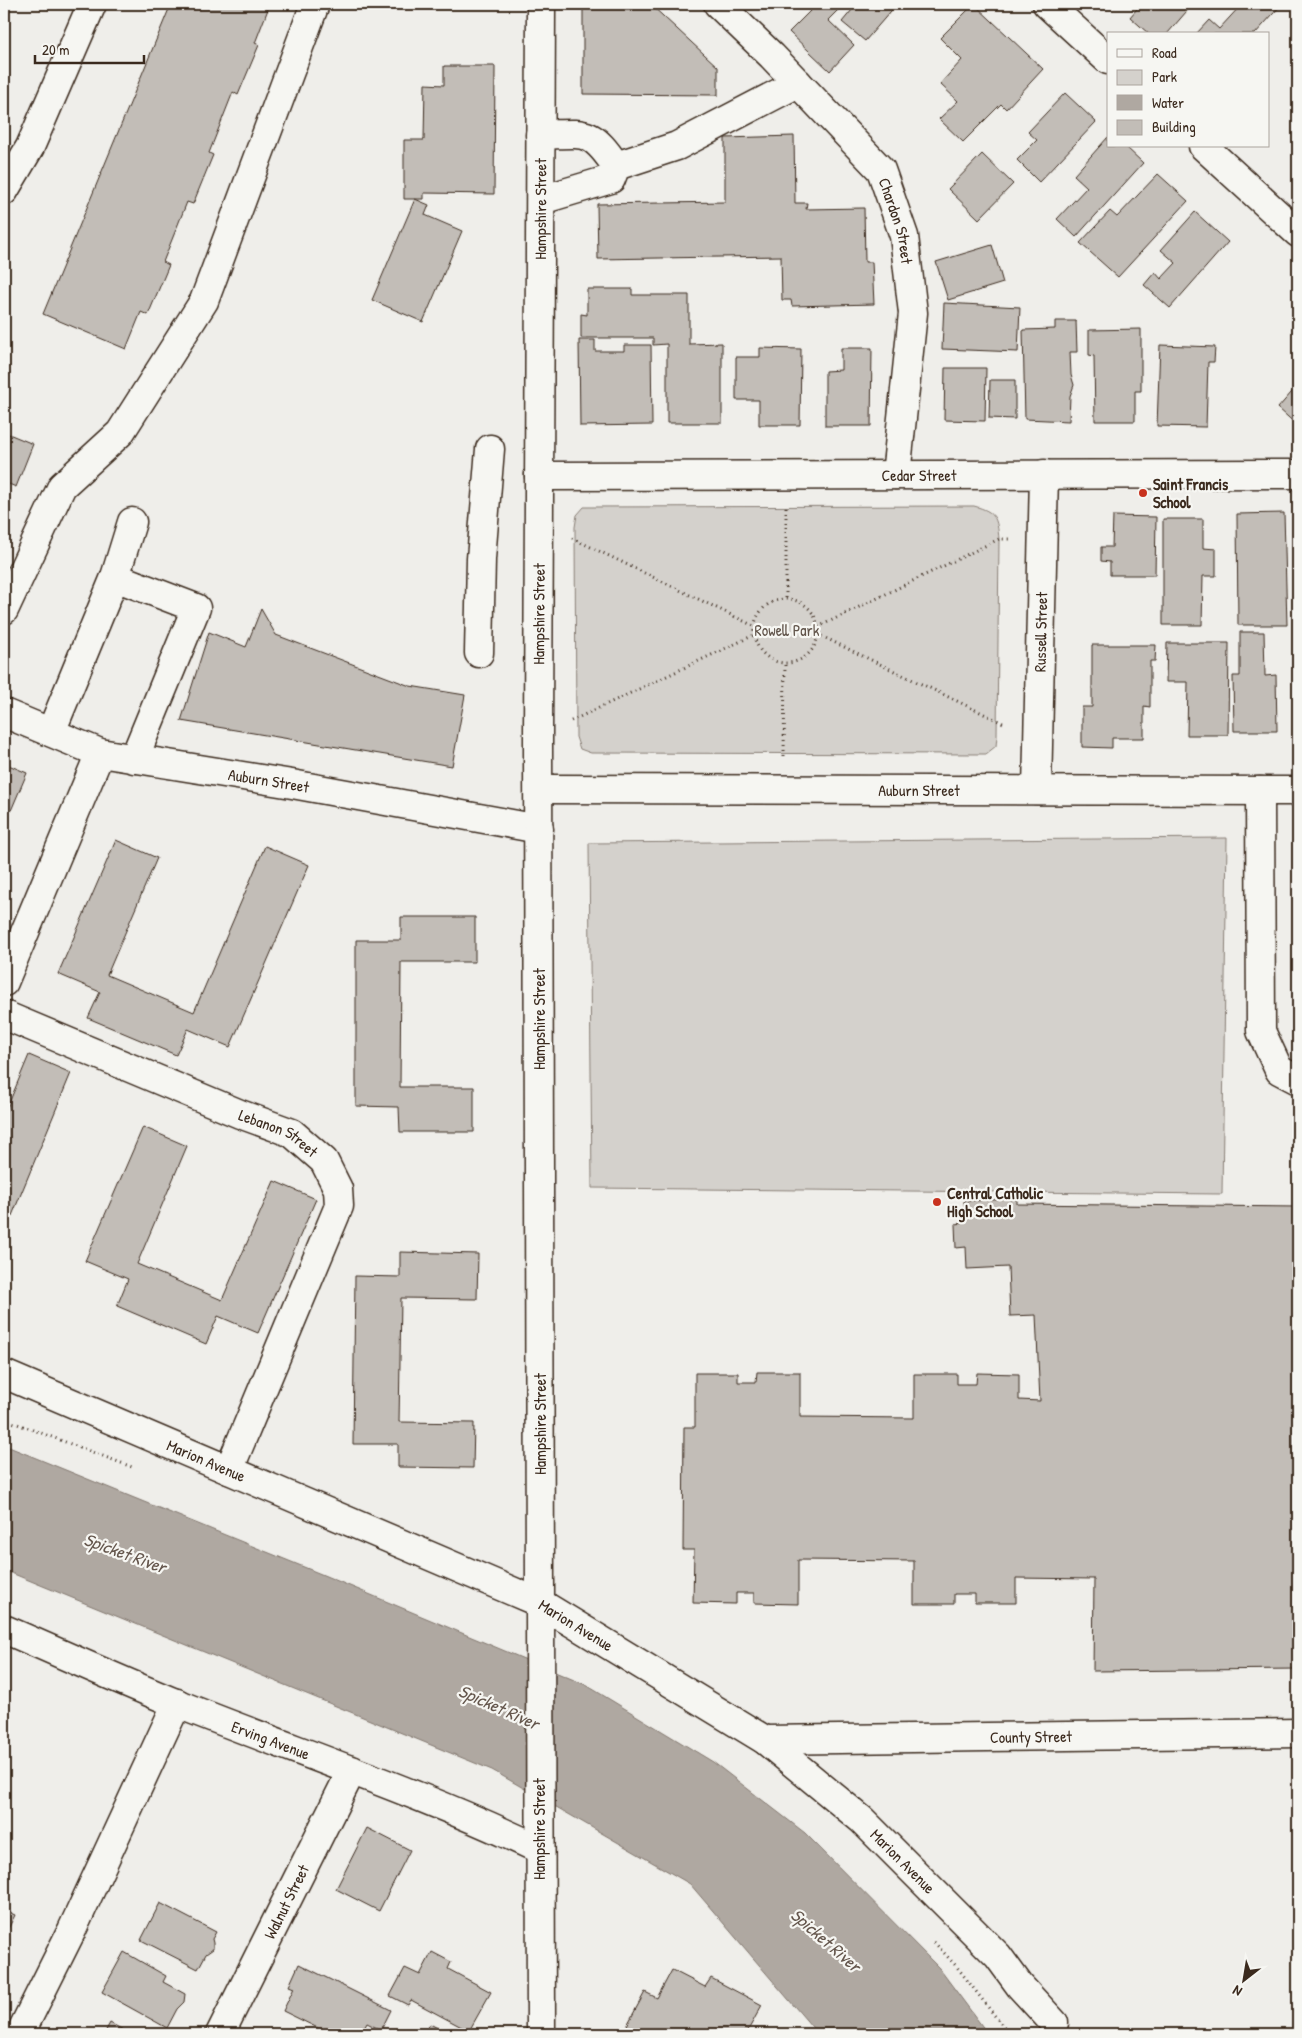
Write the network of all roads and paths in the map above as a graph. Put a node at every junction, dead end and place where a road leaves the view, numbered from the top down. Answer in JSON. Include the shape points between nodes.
{"nodes":[{"id":1,"x":6,"y":4,"type":"edge"},
{"id":2,"x":92,"y":4,"type":"edge"},
{"id":3,"x":315,"y":4,"type":"edge"},
{"id":4,"x":541,"y":4,"type":"edge"},
{"id":5,"x":718,"y":4,"type":"edge"},
{"id":6,"x":1047,"y":4,"type":"edge"},
{"id":7,"x":4,"y":9,"type":"edge"},
{"id":8,"x":1107,"y":59,"type":"edge"},
{"id":9,"x":798,"y":83,"type":"junction"},
{"id":10,"x":540,"y":135,"type":"junction"},
{"id":11,"x":1205,"y":148,"type":"edge"},
{"id":12,"x":616,"y":166,"type":"junction"},
{"id":13,"x":4,"y":191,"type":"edge"},
{"id":14,"x":541,"y":200,"type":"junction"},
{"id":15,"x":1298,"y":233,"type":"edge"},
{"id":16,"x":490,"y":449,"type":"dead end"},
{"id":17,"x":1044,"y":474,"type":"junction"},
{"id":18,"x":1298,"y":474,"type":"edge"},
{"id":19,"x":786,"y":475,"type":"junction"},
{"id":20,"x":896,"y":475,"type":"junction"},
{"id":21,"x":539,"y":476,"type":"junction"},
{"id":22,"x":540,"y":518,"type":"junction"},
{"id":23,"x":132,"y":522,"type":"dead end"},
{"id":24,"x":1042,"y":538,"type":"junction"},
{"id":25,"x":115,"y":576,"type":"junction"},
{"id":26,"x":786,"y":599,"type":"junction"},
{"id":27,"x":4,"y":610,"type":"edge"},
{"id":28,"x":754,"y":626,"type":"junction"},
{"id":29,"x":818,"y":627,"type":"junction"},
{"id":30,"x":817,"y":634,"type":"junction"},
{"id":31,"x":754,"y":635,"type":"junction"},
{"id":32,"x":479,"y":653,"type":"dead end"},
{"id":33,"x":785,"y":662,"type":"junction"},
{"id":34,"x":4,"y":713,"type":"edge"},
{"id":35,"x":52,"y":732,"type":"junction"},
{"id":36,"x":1038,"y":737,"type":"junction"},
{"id":37,"x":538,"y":739,"type":"junction"},
{"id":38,"x":100,"y":753,"type":"junction"},
{"id":39,"x":134,"y":759,"type":"junction"},
{"id":40,"x":538,"y":789,"type":"junction"},
{"id":41,"x":782,"y":789,"type":"junction"},
{"id":42,"x":1037,"y":790,"type":"junction"},
{"id":43,"x":1260,"y":791,"type":"junction"},
{"id":44,"x":1298,"y":791,"type":"edge"},
{"id":45,"x":539,"y":829,"type":"junction"},
{"id":46,"x":4,"y":982,"type":"edge"},
{"id":47,"x":4,"y":1015,"type":"edge"},
{"id":48,"x":1298,"y":1080,"type":"edge"},
{"id":49,"x":4,"y":1374,"type":"edge"},
{"id":50,"x":229,"y":1470,"type":"junction"},
{"id":51,"x":540,"y":1603,"type":"junction"},
{"id":52,"x":4,"y":1629,"type":"edge"},
{"id":53,"x":177,"y":1703,"type":"junction"},
{"id":54,"x":1298,"y":1733,"type":"edge"},
{"id":55,"x":765,"y":1740,"type":"junction"},
{"id":56,"x":352,"y":1770,"type":"junction"},
{"id":57,"x":539,"y":1849,"type":"junction"},
{"id":58,"x":1054,"y":2023,"type":"dead end"},
{"id":59,"x":20,"y":2034,"type":"edge"},
{"id":60,"x":220,"y":2034,"type":"edge"},
{"id":61,"x":541,"y":2034,"type":"edge"}],
"edges":[{"from":1,"to":7,"type":"path"},
{"from":2,"to":13,"type":"street","via":[[30,147]]},
{"from":3,"to":27,"type":"street","via":[[204,301],[120,433],[62,486]]},
{"from":4,"to":10,"type":"street","name":"Hampshire Street"},
{"from":5,"to":9,"type":"street","name":"Chardon Street"},
{"from":6,"to":8,"type":"street"},
{"from":9,"to":12,"type":"street","via":[[677,146]]},
{"from":9,"to":20,"type":"street","name":"Chardon Street","via":[[881,170],[904,236],[913,313]]},
{"from":10,"to":12,"type":"street","via":[[587,134],[602,146]]},
{"from":10,"to":14,"type":"street","name":"Hampshire Street"},
{"from":11,"to":15,"type":"street"},
{"from":12,"to":14,"type":"street","via":[[611,179]]},
{"from":14,"to":21,"type":"street","name":"Hampshire Street"},
{"from":16,"to":32,"type":"street","via":[[481,559]]},
{"from":17,"to":18,"type":"street","name":"Cedar Street"},
{"from":17,"to":20,"type":"street","name":"Cedar Street"},
{"from":17,"to":24,"type":"street","name":"Russell Street"},
{"from":19,"to":20,"type":"street","name":"Cedar Street"},
{"from":19,"to":21,"type":"street","name":"Cedar Street"},
{"from":19,"to":26,"type":"path"},
{"from":21,"to":22,"type":"street","name":"Hampshire Street"},
{"from":22,"to":28,"type":"path","via":[[575,540]]},
{"from":22,"to":37,"type":"street","name":"Hampshire Street"},
{"from":23,"to":25,"type":"street"},
{"from":24,"to":29,"type":"path","via":[[999,539]]},
{"from":24,"to":36,"type":"street","name":"Russell Street"},
{"from":25,"to":35,"type":"street"},
{"from":25,"to":39,"type":"street","via":[[196,608]]},
{"from":26,"to":28,"type":"path","via":[[762,609]]},
{"from":26,"to":29,"type":"path","via":[[800,602],[809,609]]},
{"from":28,"to":31,"type":"path"},
{"from":29,"to":30,"type":"path"},
{"from":30,"to":33,"type":"path","via":[[806,656]]},
{"from":30,"to":36,"type":"path","via":[[997,721]]},
{"from":31,"to":33,"type":"path","via":[[762,653],[769,659]]},
{"from":31,"to":37,"type":"path"},
{"from":33,"to":41,"type":"path"},
{"from":34,"to":35,"type":"street","name":"Auburn Street"},
{"from":35,"to":38,"type":"street","name":"Auburn Street"},
{"from":36,"to":42,"type":"street","name":"Russell Street"},
{"from":37,"to":40,"type":"street","name":"Hampshire Street"},
{"from":38,"to":39,"type":"street","name":"Auburn Street"},
{"from":38,"to":46,"type":"street"},
{"from":39,"to":45,"type":"street","name":"Auburn Street"},
{"from":40,"to":41,"type":"street","name":"Auburn Street"},
{"from":40,"to":45,"type":"street","name":"Hampshire Street"},
{"from":41,"to":42,"type":"street","name":"Auburn Street"},
{"from":42,"to":43,"type":"street","name":"Auburn Street"},
{"from":43,"to":44,"type":"street","name":"Auburn Street"},
{"from":43,"to":48,"type":"street","via":[[1261,1031],[1279,1070]]},
{"from":45,"to":51,"type":"street","name":"Hampshire Street"},
{"from":47,"to":50,"type":"street","name":"Lebanon Street","via":[[292,1133],[324,1160],[338,1189],[339,1206]]},
{"from":49,"to":50,"type":"street","name":"Marion Avenue"},
{"from":50,"to":51,"type":"street","name":"Marion Avenue"},
{"from":51,"to":55,"type":"street","name":"Marion Avenue"},
{"from":51,"to":57,"type":"street","name":"Hampshire Street"},
{"from":52,"to":53,"type":"street","name":"Erving Avenue"},
{"from":53,"to":56,"type":"street","name":"Erving Avenue"},
{"from":53,"to":59,"type":"street"},
{"from":54,"to":55,"type":"street","name":"County Street"},
{"from":55,"to":58,"type":"street","name":"Marion Avenue","via":[[862,1820],[998,1956]]},
{"from":56,"to":57,"type":"street","name":"Erving Avenue"},
{"from":56,"to":60,"type":"street","name":"Walnut Street"},
{"from":57,"to":61,"type":"street","name":"Hampshire Street"}]}
